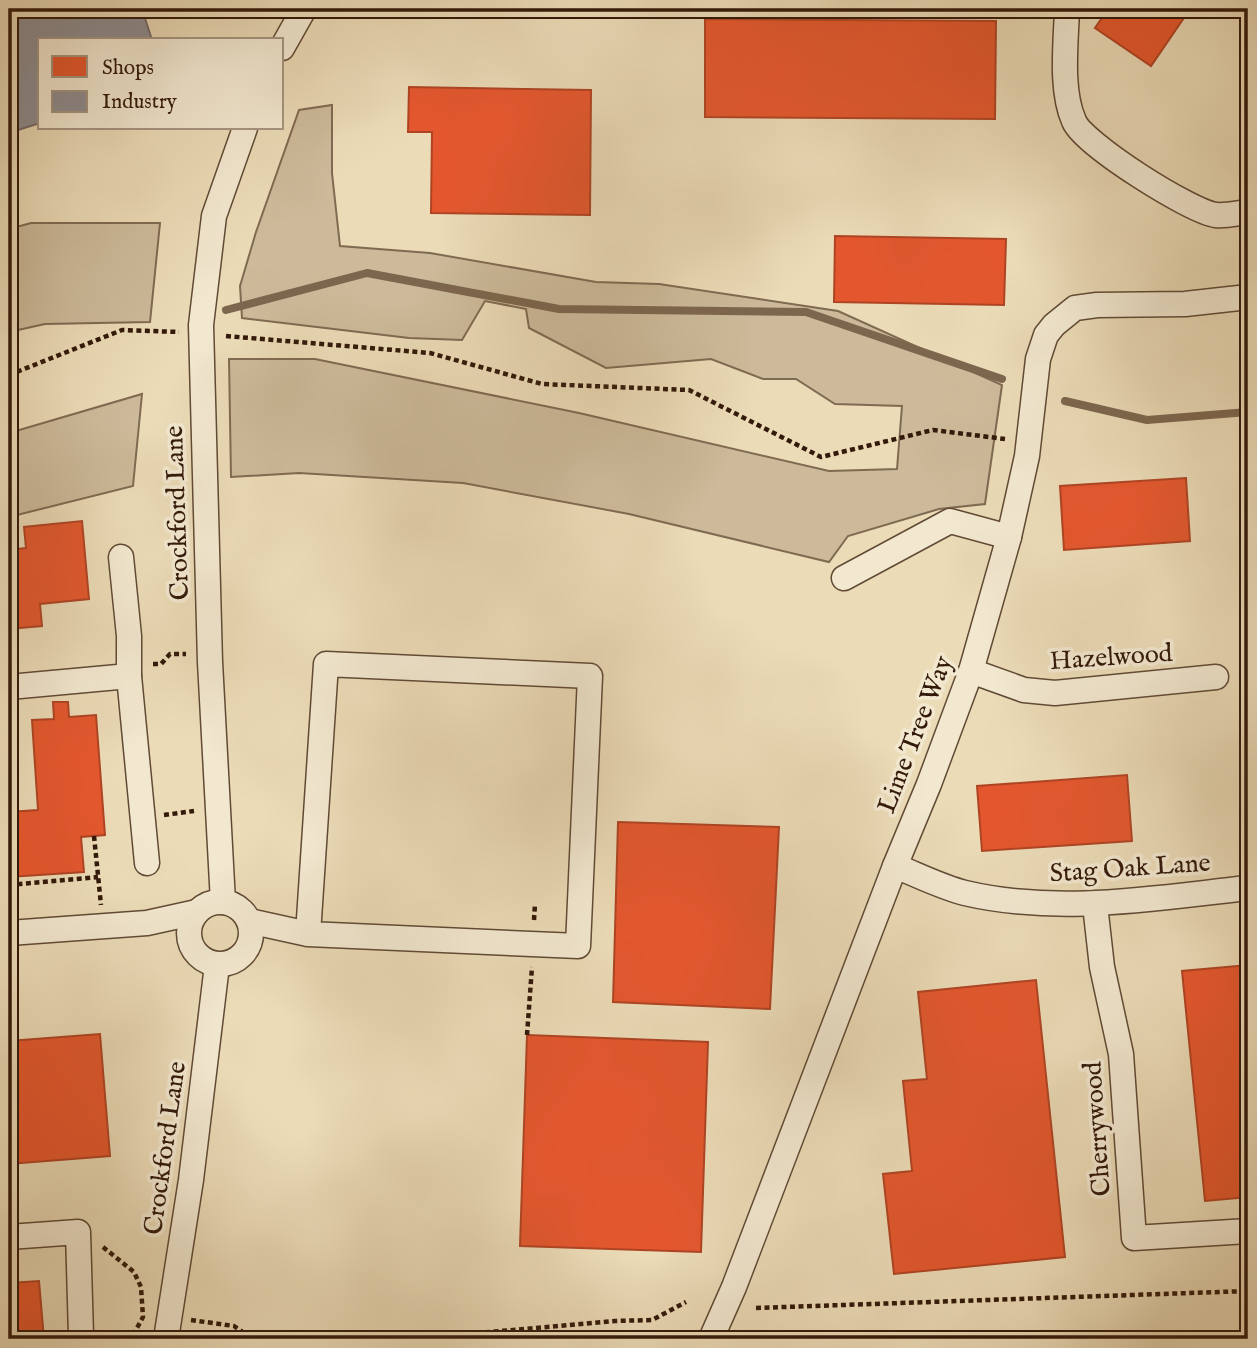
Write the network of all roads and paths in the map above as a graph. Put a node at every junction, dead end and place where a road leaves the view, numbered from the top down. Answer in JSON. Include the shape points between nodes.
{"nodes":[{"id":1,"x":304,"y":9,"type":"edge"},
{"id":2,"x":1067,"y":9,"type":"edge"},
{"id":3,"x":284,"y":44,"type":"edge"},
{"id":4,"x":244,"y":130,"type":"edge"},
{"id":5,"x":1248,"y":212,"type":"edge"},
{"id":6,"x":1248,"y":297,"type":"edge"},
{"id":7,"x":200,"y":331,"type":"junction"},
{"id":8,"x":9,"y":375,"type":"edge"},
{"id":9,"x":1006,"y":439,"type":"dead end"},
{"id":10,"x":1009,"y":537,"type":"junction"},
{"id":11,"x":121,"y":557,"type":"dead end"},
{"id":12,"x":844,"y":578,"type":"dead end"},
{"id":13,"x":197,"y":653,"type":"dead end"},
{"id":14,"x":129,"y":669,"type":"junction"},
{"id":15,"x":971,"y":671,"type":"junction"},
{"id":16,"x":1216,"y":677,"type":"dead end"},
{"id":17,"x":9,"y":687,"type":"edge"},
{"id":18,"x":201,"y":810,"type":"dead end"},
{"id":19,"x":143,"y":817,"type":"junction"},
{"id":20,"x":93,"y":836,"type":"dead end"},
{"id":21,"x":147,"y":863,"type":"dead end"},
{"id":22,"x":895,"y":866,"type":"junction"},
{"id":23,"x":98,"y":877,"type":"junction"},
{"id":24,"x":9,"y":885,"type":"edge"},
{"id":25,"x":1248,"y":887,"type":"edge"},
{"id":26,"x":223,"y":902,"type":"junction"},
{"id":27,"x":1095,"y":905,"type":"junction"},
{"id":28,"x":197,"y":912,"type":"junction"},
{"id":29,"x":146,"y":923,"type":"junction"},
{"id":30,"x":103,"y":926,"type":"junction"},
{"id":31,"x":249,"y":932,"type":"junction"},
{"id":32,"x":9,"y":933,"type":"edge"},
{"id":33,"x":308,"y":934,"type":"junction"},
{"id":34,"x":190,"y":943,"type":"junction"},
{"id":35,"x":217,"y":965,"type":"junction"},
{"id":36,"x":1248,"y":1231,"type":"edge"},
{"id":37,"x":78,"y":1232,"type":"junction"},
{"id":38,"x":9,"y":1237,"type":"edge"},
{"id":39,"x":1248,"y":1291,"type":"edge"},
{"id":40,"x":686,"y":1302,"type":"dead end"},
{"id":41,"x":756,"y":1308,"type":"dead end"},
{"id":42,"x":187,"y":1320,"type":"dead end"},
{"id":43,"x":81,"y":1336,"type":"dead end"},
{"id":44,"x":131,"y":1339,"type":"edge"},
{"id":45,"x":166,"y":1339,"type":"edge"},
{"id":46,"x":253,"y":1339,"type":"edge"},
{"id":47,"x":409,"y":1339,"type":"edge"},
{"id":48,"x":711,"y":1339,"type":"edge"}],
"edges":[{"from":1,"to":3,"type":"street"},
{"from":2,"to":5,"type":"street","via":[[1066,86],[1074,123],[1094,143],[1176,199],[1215,215]]},
{"from":4,"to":7,"type":"street","name":"Crockford Lane","via":[[214,216]]},
{"from":6,"to":10,"type":"street","name":"Lime Tree Way","via":[[1075,308],[1054,324],[1038,359],[1027,456]]},
{"from":7,"to":8,"type":"path","via":[[122,330]]},
{"from":7,"to":9,"type":"path","via":[[430,353],[542,384],[689,390],[821,457],[933,430]]},
{"from":7,"to":26,"type":"street","name":"Crockford Lane"},
{"from":10,"to":12,"type":"street","via":[[950,521]]},
{"from":10,"to":15,"type":"street","name":"Lime Tree Way"},
{"from":11,"to":14,"type":"street"},
{"from":13,"to":14,"type":"path","via":[[170,654],[161,664]]},
{"from":14,"to":17,"type":"street"},
{"from":14,"to":19,"type":"street"},
{"from":15,"to":16,"type":"street","name":"Hazelwood","via":[[1024,690],[1055,693]]},
{"from":15,"to":22,"type":"street","name":"Lime Tree Way"},
{"from":18,"to":19,"type":"path"},
{"from":19,"to":21,"type":"street"},
{"from":20,"to":23,"type":"path"},
{"from":22,"to":27,"type":"street","name":"Stag Oak Lane","via":[[962,892],[1015,902]]},
{"from":22,"to":48,"type":"street","name":"Lime Tree Way"},
{"from":23,"to":24,"type":"path"},
{"from":23,"to":30,"type":"path"},
{"from":25,"to":27,"type":"street","name":"Stag Oak Lane"},
{"from":26,"to":28,"type":"street"},
{"from":26,"to":31,"type":"street","via":[[242,911]]},
{"from":27,"to":36,"type":"street","name":"Cherrywood","via":[[1101,967],[1121,1054],[1134,1238]]},
{"from":28,"to":29,"type":"street"},
{"from":28,"to":34,"type":"street","via":[[188,930]]},
{"from":29,"to":30,"type":"street"},
{"from":29,"to":34,"type":"street"},
{"from":30,"to":32,"type":"street"},
{"from":31,"to":33,"type":"street"},
{"from":31,"to":35,"type":"street","via":[[243,955]]},
{"from":33,"to":33,"type":"street","via":[[327,664],[590,676],[578,946]]},
{"from":34,"to":35,"type":"street","via":[[206,962]]},
{"from":35,"to":45,"type":"street","name":"Crockford Lane"},
{"from":37,"to":38,"type":"street"},
{"from":37,"to":43,"type":"street"},
{"from":37,"to":44,"type":"path","via":[[134,1272],[141,1287],[143,1317]]},
{"from":39,"to":41,"type":"path"},
{"from":40,"to":47,"type":"path","via":[[652,1320]]},
{"from":42,"to":46,"type":"path","via":[[234,1326]]}]}
